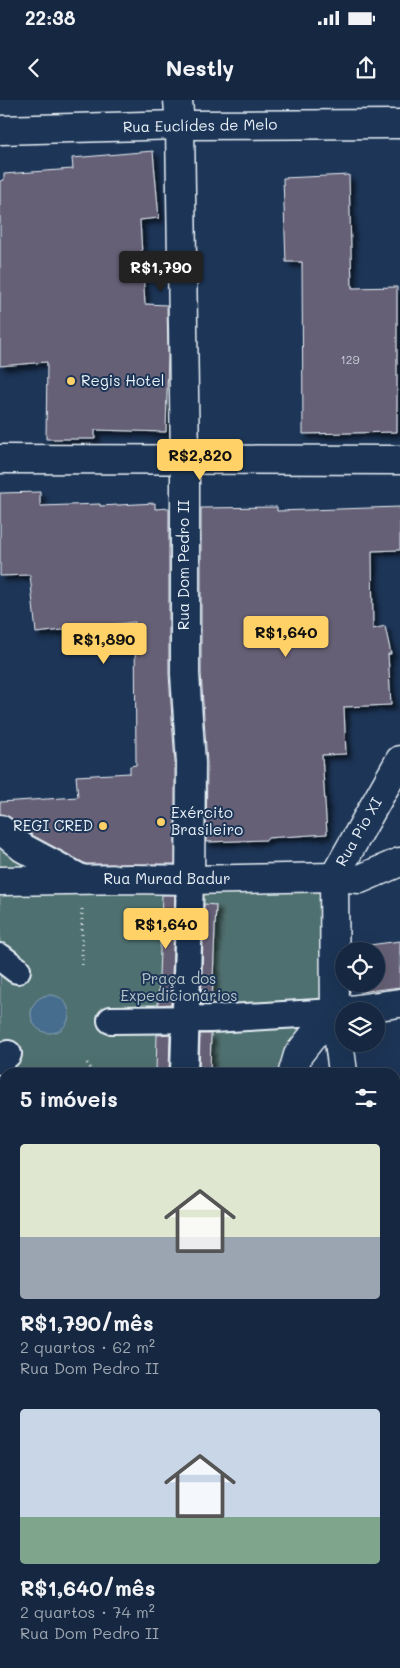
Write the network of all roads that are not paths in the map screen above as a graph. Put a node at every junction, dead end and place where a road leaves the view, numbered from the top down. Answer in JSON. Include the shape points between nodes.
{"nodes":[{"id":1,"x":179,"y":112,"type":"edge"},
{"id":2,"x":400,"y":124,"type":"edge"},
{"id":3,"x":0,"y":130,"type":"edge"},
{"id":4,"x":0,"y":458,"type":"edge"},
{"id":5,"x":185,"y":460,"type":"junction"},
{"id":6,"x":400,"y":460,"type":"edge"},
{"id":7,"x":400,"y":760,"type":"edge"},
{"id":8,"x":0,"y":829,"type":"edge"},
{"id":9,"x":400,"y":862,"type":"edge"},
{"id":10,"x":334,"y":877,"type":"junction"},
{"id":11,"x":82,"y":879,"type":"junction"},
{"id":12,"x":190,"y":880,"type":"junction"},
{"id":13,"x":0,"y":881,"type":"edge"},
{"id":14,"x":400,"y":1003,"type":"edge"},
{"id":15,"x":385,"y":1005,"type":"edge"},
{"id":16,"x":335,"y":1012,"type":"junction"},
{"id":17,"x":186,"y":1019,"type":"junction"},
{"id":18,"x":111,"y":1020,"type":"dead end"},
{"id":19,"x":340,"y":1052,"type":"edge"},
{"id":20,"x":184,"y":1068,"type":"edge"},
{"id":21,"x":294,"y":1068,"type":"edge"},
{"id":22,"x":342,"y":1068,"type":"edge"}],
"edges":[{"from":1,"to":2,"type":"street","name":"Rua Euclídes de Melo"},
{"from":1,"to":3,"type":"street","name":"Rua Euclídes de Melo"},
{"from":1,"to":5,"type":"street","name":"Rua Dom Pedro II"},
{"from":4,"to":5,"type":"street"},
{"from":5,"to":6,"type":"street"},
{"from":5,"to":12,"type":"street","name":"Rua Dom Pedro II","via":[[184,628],[190,763]]},
{"from":7,"to":10,"type":"street","name":"Rua Pio XI"},
{"from":8,"to":11,"type":"street","via":[[23,848]]},
{"from":9,"to":10,"type":"street","name":"Rua Murad Badur","via":[[360,878]]},
{"from":10,"to":12,"type":"street","name":"Rua Murad Badur"},
{"from":10,"to":16,"type":"street"},
{"from":11,"to":12,"type":"street","name":"Rua Murad Badur"},
{"from":11,"to":13,"type":"street","name":"Rua Murad Badur"},
{"from":12,"to":17,"type":"street"},
{"from":14,"to":15,"type":"street"},
{"from":16,"to":17,"type":"street"},
{"from":16,"to":21,"type":"street","via":[[298,1056]]},
{"from":17,"to":18,"type":"street"},
{"from":17,"to":20,"type":"street"},
{"from":19,"to":22,"type":"street"}]}
